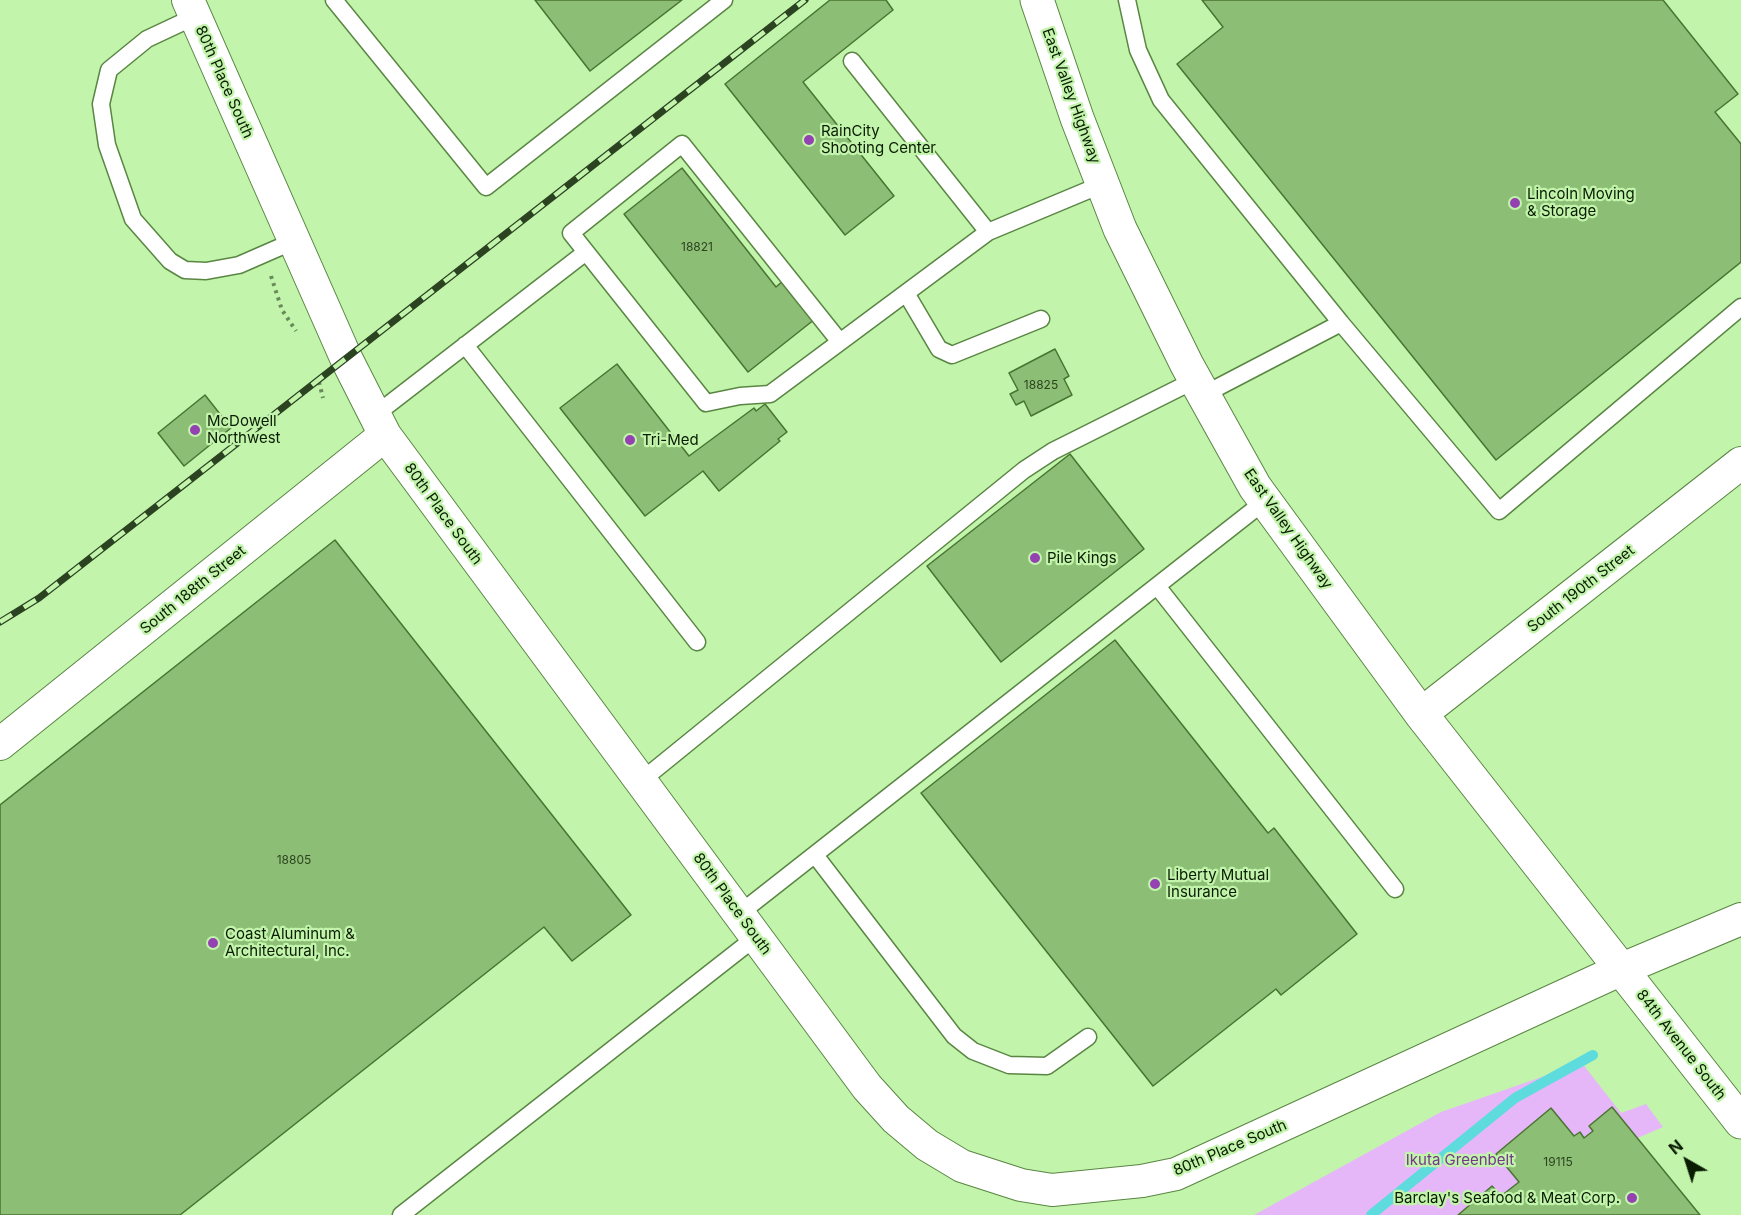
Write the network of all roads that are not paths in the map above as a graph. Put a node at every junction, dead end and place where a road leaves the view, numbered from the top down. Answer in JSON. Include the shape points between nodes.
{"nodes":[{"id":1,"x":334,"y":0,"type":"edge"},
{"id":2,"x":724,"y":0,"type":"edge"},
{"id":3,"x":1037,"y":0,"type":"edge"},
{"id":4,"x":1127,"y":0,"type":"edge"},
{"id":5,"x":192,"y":8,"type":"edge"},
{"id":6,"x":852,"y":61,"type":"dead end"},
{"id":7,"x":1103,"y":184,"type":"junction"},
{"id":8,"x":988,"y":232,"type":"junction"},
{"id":9,"x":294,"y":241,"type":"junction"},
{"id":10,"x":586,"y":252,"type":"junction"},
{"id":11,"x":906,"y":293,"type":"junction"},
{"id":12,"x":1741,"y":307,"type":"edge"},
{"id":13,"x":1041,"y":319,"type":"dead end"},
{"id":14,"x":1341,"y":323,"type":"junction"},
{"id":15,"x":840,"y":342,"type":"junction"},
{"id":16,"x":465,"y":345,"type":"junction"},
{"id":17,"x":1199,"y":387,"type":"junction"},
{"id":18,"x":380,"y":425,"type":"junction"},
{"id":19,"x":1741,"y":463,"type":"edge"},
{"id":20,"x":1265,"y":501,"type":"junction"},
{"id":21,"x":1157,"y":586,"type":"junction"},
{"id":22,"x":697,"y":642,"type":"dead end"},
{"id":23,"x":1421,"y":714,"type":"junction"},
{"id":24,"x":0,"y":744,"type":"edge"},
{"id":25,"x":641,"y":781,"type":"junction"},
{"id":26,"x":815,"y":855,"type":"junction"},
{"id":27,"x":1395,"y":889,"type":"dead end"},
{"id":28,"x":1741,"y":919,"type":"edge"},
{"id":29,"x":748,"y":926,"type":"junction"},
{"id":30,"x":1622,"y":969,"type":"junction"},
{"id":31,"x":1088,"y":1037,"type":"dead end"},
{"id":32,"x":1741,"y":1122,"type":"edge"},
{"id":33,"x":401,"y":1215,"type":"edge"}],
"edges":[{"from":1,"to":2,"type":"lane","via":[[486,187]]},
{"from":3,"to":7,"type":"main road","name":"East Valley Highway"},
{"from":4,"to":14,"type":"lane","via":[[1138,50],[1161,100]]},
{"from":5,"to":9,"type":"street","name":"80th Place South"},
{"from":5,"to":9,"type":"lane","via":[[109,70],[100,104],[107,145],[133,219],[170,261],[185,270],[239,265]]},
{"from":6,"to":8,"type":"lane"},
{"from":7,"to":8,"type":"lane"},
{"from":7,"to":17,"type":"main road","name":"East Valley Highway","via":[[1120,229]]},
{"from":8,"to":11,"type":"lane"},
{"from":9,"to":18,"type":"street","name":"80th Place South"},
{"from":10,"to":15,"type":"lane","via":[[706,403],[770,394]]},
{"from":10,"to":15,"type":"lane","via":[[571,232],[682,144]]},
{"from":10,"to":16,"type":"lane"},
{"from":11,"to":13,"type":"lane","via":[[939,349],[952,355]]},
{"from":11,"to":15,"type":"lane"},
{"from":12,"to":14,"type":"lane","via":[[1499,511]]},
{"from":14,"to":17,"type":"lane"},
{"from":16,"to":18,"type":"lane"},
{"from":16,"to":22,"type":"lane"},
{"from":17,"to":20,"type":"main road","name":"East Valley Highway"},
{"from":17,"to":25,"type":"lane","via":[[1053,452],[1024,470]]},
{"from":18,"to":24,"type":"street","name":"South 188th Street"},
{"from":18,"to":25,"type":"street","name":"80th Place South"},
{"from":19,"to":23,"type":"street","name":"South 190th Street"},
{"from":20,"to":21,"type":"lane"},
{"from":20,"to":23,"type":"main road","name":"East Valley Highway"},
{"from":21,"to":26,"type":"lane"},
{"from":21,"to":27,"type":"lane"},
{"from":23,"to":30,"type":"main road","name":"East Valley Highway"},
{"from":25,"to":29,"type":"street","name":"80th Place South"},
{"from":26,"to":29,"type":"lane"},
{"from":26,"to":31,"type":"lane","via":[[954,1036],[973,1052],[1009,1065],[1047,1066]]},
{"from":28,"to":30,"type":"street","name":"80th Place South"},
{"from":29,"to":30,"type":"street","name":"80th Place South","via":[[867,1087],[896,1119],[927,1145],[962,1166],[1021,1185],[1052,1190],[1176,1174]]},
{"from":29,"to":33,"type":"lane"},
{"from":30,"to":32,"type":"main road","name":"84th Avenue South"}]}
